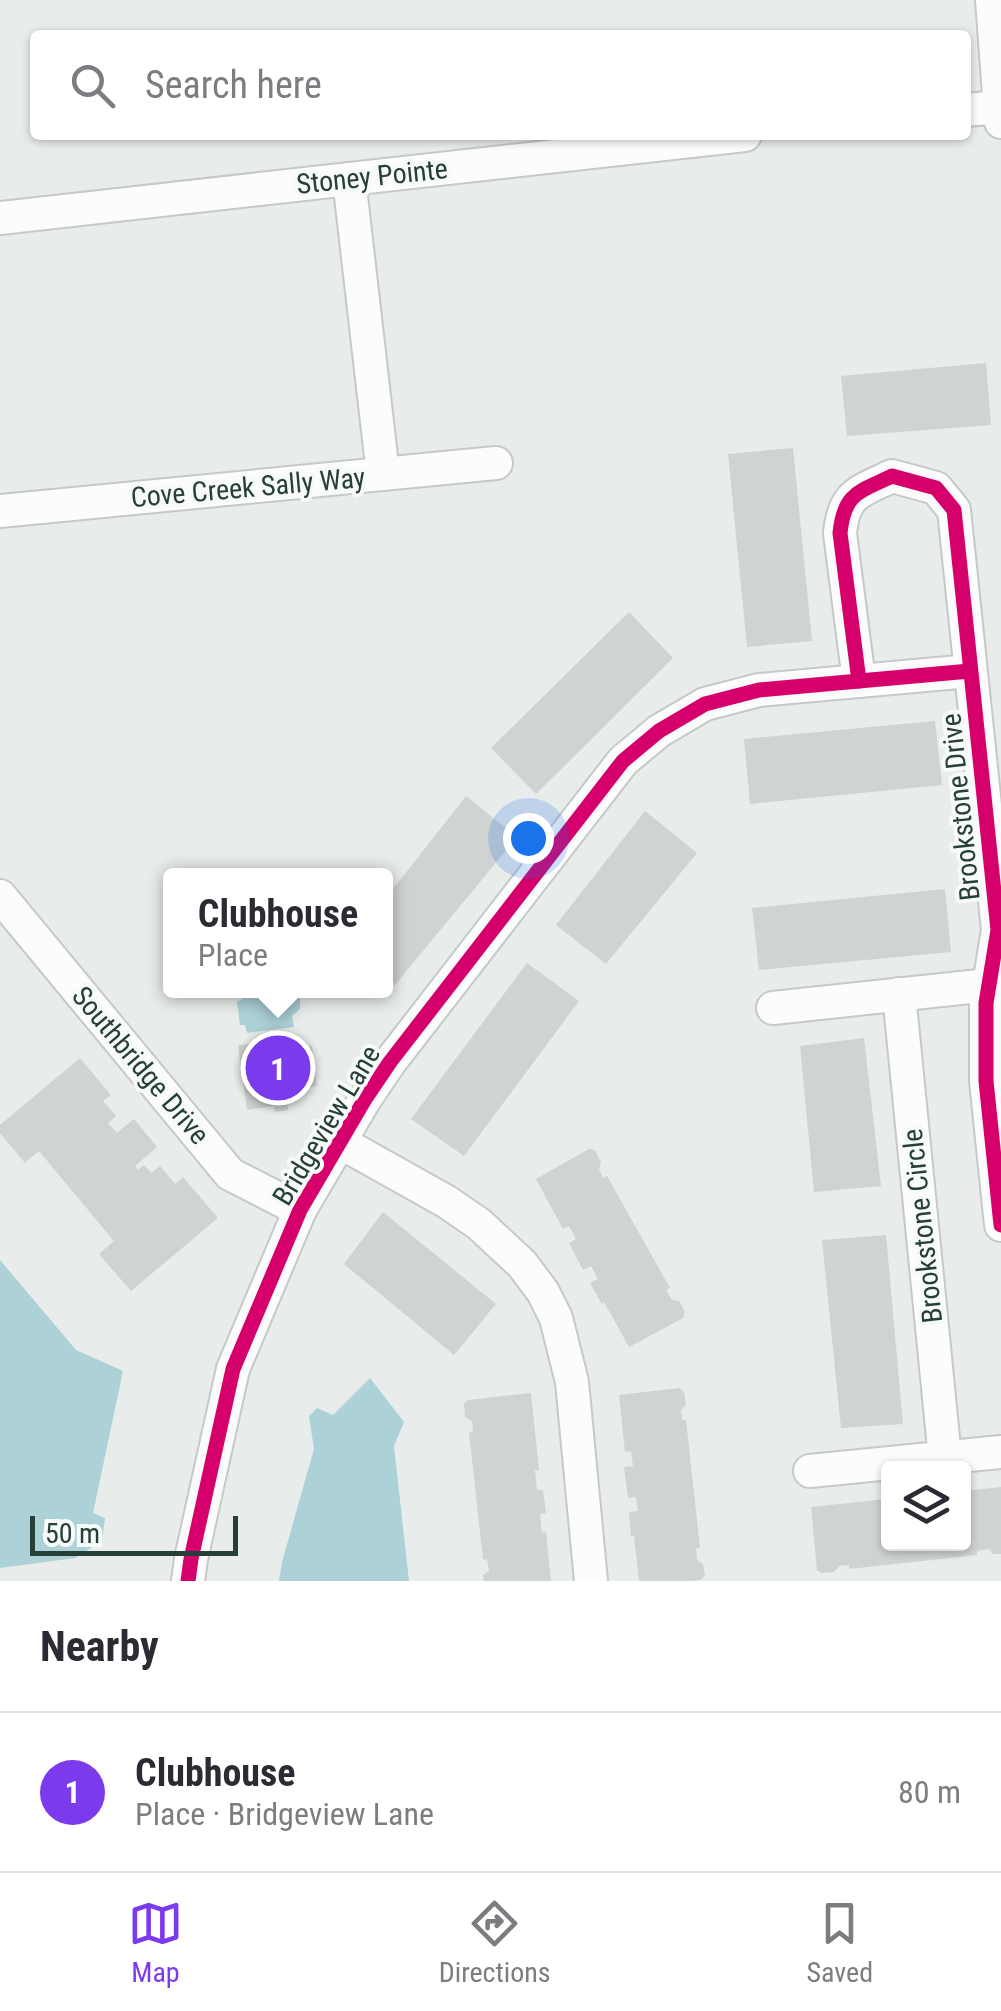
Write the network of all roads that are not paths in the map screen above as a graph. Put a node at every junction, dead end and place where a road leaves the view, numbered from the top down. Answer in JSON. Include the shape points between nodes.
{"nodes":[{"id":1,"x":992,"y":0,"type":"edge"},
{"id":2,"x":989,"y":113,"type":"edge"},
{"id":3,"x":700,"y":140,"type":"edge"},
{"id":4,"x":349,"y":179,"type":"junction"},
{"id":5,"x":0,"y":218,"type":"edge"},
{"id":6,"x":496,"y":463,"type":"dead end"},
{"id":7,"x":383,"y":474,"type":"junction"},
{"id":8,"x":0,"y":511,"type":"edge"},
{"id":9,"x":970,"y":670,"type":"junction"},
{"id":10,"x":859,"y":680,"type":"junction"},
{"id":11,"x":0,"y":896,"type":"edge"},
{"id":12,"x":989,"y":985,"type":"junction"},
{"id":13,"x":899,"y":994,"type":"junction"},
{"id":14,"x":772,"y":1008,"type":"dead end"},
{"id":15,"x":340,"y":1142,"type":"junction"},
{"id":16,"x":300,"y":1210,"type":"junction"},
{"id":17,"x":1001,"y":1225,"type":"edge"},
{"id":18,"x":1001,"y":1452,"type":"edge"},
{"id":19,"x":945,"y":1458,"type":"junction"},
{"id":20,"x":810,"y":1471,"type":"dead end"},
{"id":21,"x":188,"y":1581,"type":"edge"},
{"id":22,"x":591,"y":1581,"type":"edge"}],
"edges":[{"from":1,"to":2,"type":"street"},
{"from":3,"to":4,"type":"street","name":"Stoney Pointe"},
{"from":4,"to":5,"type":"street","name":"Stoney Pointe"},
{"from":4,"to":7,"type":"street"},
{"from":6,"to":7,"type":"street","name":"Cove Creek Sally Way"},
{"from":7,"to":8,"type":"street","name":"Cove Creek Sally Way"},
{"from":9,"to":10,"type":"street","name":"Bridgeview Lane"},
{"from":9,"to":10,"type":"street","name":"Brookstone Drive","via":[[954,510],[936,488],[892,476],[855,494],[842,511]]},
{"from":9,"to":12,"type":"street","name":"Brookstone Drive","via":[[998,930]]},
{"from":10,"to":15,"type":"street","name":"Bridgeview Lane","via":[[759,690],[705,704],[623,762],[390,1062]]},
{"from":11,"to":16,"type":"street","name":"Southbridge Drive","via":[[230,1174]]},
{"from":12,"to":13,"type":"street"},
{"from":12,"to":17,"type":"street","name":"Brookstone Drive","via":[[986,1081]]},
{"from":13,"to":14,"type":"street"},
{"from":13,"to":19,"type":"street","name":"Brookstone Circle"},
{"from":15,"to":16,"type":"street","name":"Bridgeview Lane"},
{"from":15,"to":22,"type":"street","via":[[480,1224],[543,1292],[572,1382]]},
{"from":16,"to":21,"type":"street","name":"Bridgeview Lane","via":[[233,1369]]},
{"from":18,"to":19,"type":"street"},
{"from":19,"to":20,"type":"street"}]}
